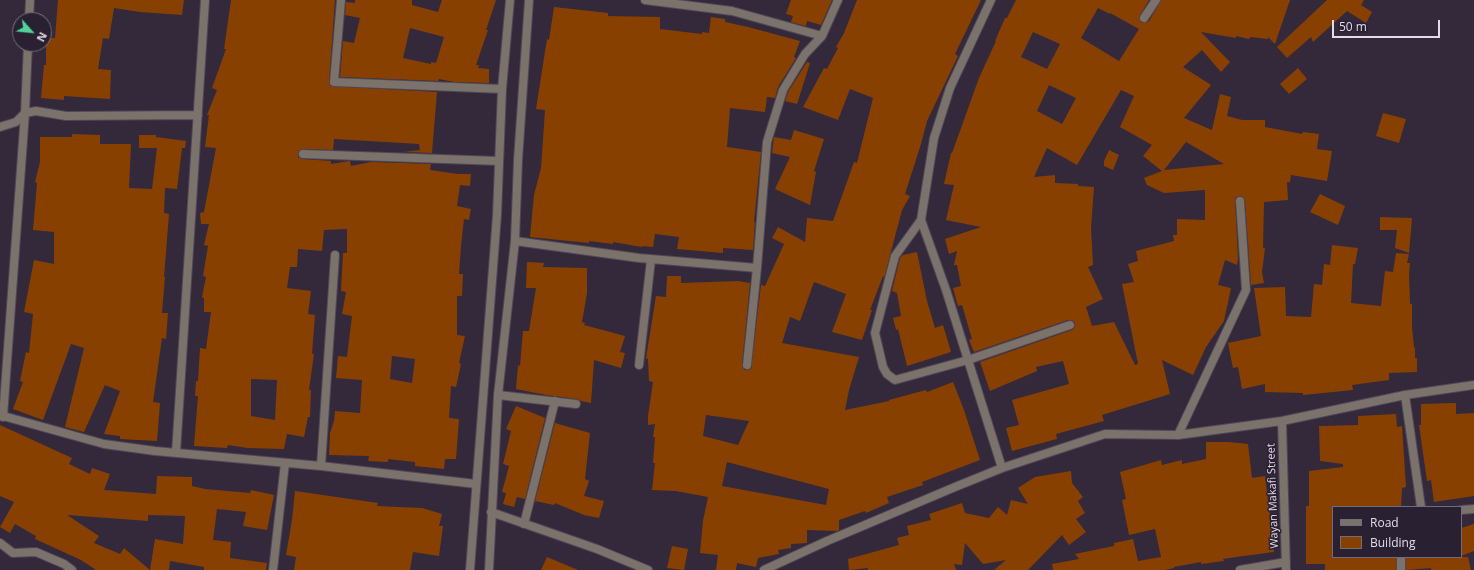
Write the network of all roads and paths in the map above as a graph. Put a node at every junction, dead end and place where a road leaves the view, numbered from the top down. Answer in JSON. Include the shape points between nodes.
{"nodes":[{"id":1,"x":30,"y":0,"type":"edge"},
{"id":2,"x":205,"y":0,"type":"edge"},
{"id":3,"x":341,"y":0,"type":"edge"},
{"id":4,"x":510,"y":0,"type":"edge"},
{"id":5,"x":529,"y":0,"type":"edge"},
{"id":6,"x":646,"y":0,"type":"edge"},
{"id":7,"x":838,"y":0,"type":"edge"},
{"id":8,"x":991,"y":0,"type":"edge"},
{"id":9,"x":1156,"y":0,"type":"edge"},
{"id":10,"x":29,"y":12,"type":"edge"},
{"id":11,"x":1144,"y":18,"type":"dead end"},
{"id":12,"x":822,"y":36,"type":"junction"},
{"id":13,"x":28,"y":52,"type":"edge"},
{"id":14,"x":502,"y":89,"type":"junction"},
{"id":15,"x":25,"y":112,"type":"junction"},
{"id":16,"x":198,"y":115,"type":"junction"},
{"id":17,"x":0,"y":127,"type":"edge"},
{"id":18,"x":303,"y":154,"type":"dead end"},
{"id":19,"x":499,"y":161,"type":"junction"},
{"id":20,"x":1240,"y":201,"type":"dead end"},
{"id":21,"x":920,"y":220,"type":"junction"},
{"id":22,"x":515,"y":241,"type":"junction"},
{"id":23,"x":335,"y":255,"type":"dead end"},
{"id":24,"x":651,"y":260,"type":"junction"},
{"id":25,"x":757,"y":268,"type":"junction"},
{"id":26,"x":1070,"y":325,"type":"dead end"},
{"id":27,"x":968,"y":360,"type":"junction"},
{"id":28,"x":639,"y":365,"type":"dead end"},
{"id":29,"x":747,"y":365,"type":"dead end"},
{"id":30,"x":1474,"y":385,"type":"edge"},
{"id":31,"x":498,"y":395,"type":"junction"},
{"id":32,"x":1405,"y":395,"type":"junction"},
{"id":33,"x":555,"y":401,"type":"junction"},
{"id":34,"x":576,"y":404,"type":"dead end"},
{"id":35,"x":1,"y":416,"type":"edge"},
{"id":36,"x":1282,"y":421,"type":"junction"},
{"id":37,"x":1178,"y":435,"type":"junction"},
{"id":38,"x":176,"y":453,"type":"junction"},
{"id":39,"x":285,"y":463,"type":"junction"},
{"id":40,"x":321,"y":466,"type":"junction"},
{"id":41,"x":1002,"y":468,"type":"junction"},
{"id":42,"x":476,"y":484,"type":"junction"},
{"id":43,"x":1422,"y":506,"type":"edge"},
{"id":44,"x":1474,"y":509,"type":"edge"},
{"id":45,"x":1462,"y":510,"type":"edge"},
{"id":46,"x":491,"y":512,"type":"junction"},
{"id":47,"x":524,"y":524,"type":"junction"},
{"id":48,"x":0,"y":543,"type":"edge"},
{"id":49,"x":1402,"y":558,"type":"edge"},
{"id":50,"x":1286,"y":566,"type":"edge"},
{"id":51,"x":72,"y":570,"type":"edge"},
{"id":52,"x":273,"y":570,"type":"edge"},
{"id":53,"x":470,"y":570,"type":"edge"},
{"id":54,"x":489,"y":570,"type":"edge"},
{"id":55,"x":648,"y":570,"type":"edge"},
{"id":56,"x":764,"y":570,"type":"edge"},
{"id":57,"x":1240,"y":570,"type":"edge"},
{"id":58,"x":1401,"y":570,"type":"edge"}],
"edges":[{"from":1,"to":10,"type":"street"},
{"from":2,"to":16,"type":"street"},
{"from":3,"to":14,"type":"street","via":[[334,82]]},
{"from":4,"to":14,"type":"street"},
{"from":5,"to":22,"type":"street"},
{"from":6,"to":12,"type":"street","via":[[732,11]]},
{"from":7,"to":12,"type":"street"},
{"from":8,"to":21,"type":"street","via":[[950,88],[943,109],[934,138]]},
{"from":9,"to":11,"type":"street"},
{"from":12,"to":25,"type":"street","via":[[805,54],[783,90],[767,142]]},
{"from":13,"to":15,"type":"street"},
{"from":14,"to":19,"type":"street"},
{"from":15,"to":16,"type":"street","via":[[36,111],[66,116]]},
{"from":15,"to":17,"type":"street","via":[[16,122]]},
{"from":15,"to":35,"type":"street"},
{"from":16,"to":38,"type":"street"},
{"from":18,"to":19,"type":"street"},
{"from":19,"to":42,"type":"street"},
{"from":20,"to":37,"type":"street","via":[[1246,290]]},
{"from":21,"to":27,"type":"street"},
{"from":21,"to":27,"type":"street","via":[[895,256],[875,332],[883,367],[895,380]]},
{"from":22,"to":24,"type":"street"},
{"from":22,"to":31,"type":"street"},
{"from":23,"to":40,"type":"street"},
{"from":24,"to":25,"type":"street"},
{"from":24,"to":28,"type":"street"},
{"from":25,"to":29,"type":"street"},
{"from":26,"to":27,"type":"street"},
{"from":27,"to":41,"type":"street"},
{"from":30,"to":32,"type":"street"},
{"from":31,"to":33,"type":"street"},
{"from":31,"to":46,"type":"street"},
{"from":32,"to":36,"type":"street"},
{"from":32,"to":43,"type":"street"},
{"from":33,"to":34,"type":"street"},
{"from":33,"to":47,"type":"street"},
{"from":35,"to":38,"type":"street","via":[[104,444]]},
{"from":36,"to":37,"type":"street"},
{"from":36,"to":50,"type":"street","name":"Wayan Makafi Street"},
{"from":37,"to":41,"type":"street","via":[[1105,434]]},
{"from":38,"to":39,"type":"street"},
{"from":39,"to":40,"type":"street"},
{"from":39,"to":52,"type":"street"},
{"from":40,"to":42,"type":"street"},
{"from":41,"to":56,"type":"street"},
{"from":42,"to":53,"type":"street"},
{"from":44,"to":45,"type":"street"},
{"from":46,"to":47,"type":"street"},
{"from":46,"to":54,"type":"street"},
{"from":47,"to":55,"type":"street"},
{"from":48,"to":51,"type":"street","via":[[13,553],[36,552]]},
{"from":49,"to":58,"type":"street"},
{"from":50,"to":57,"type":"street"}]}
